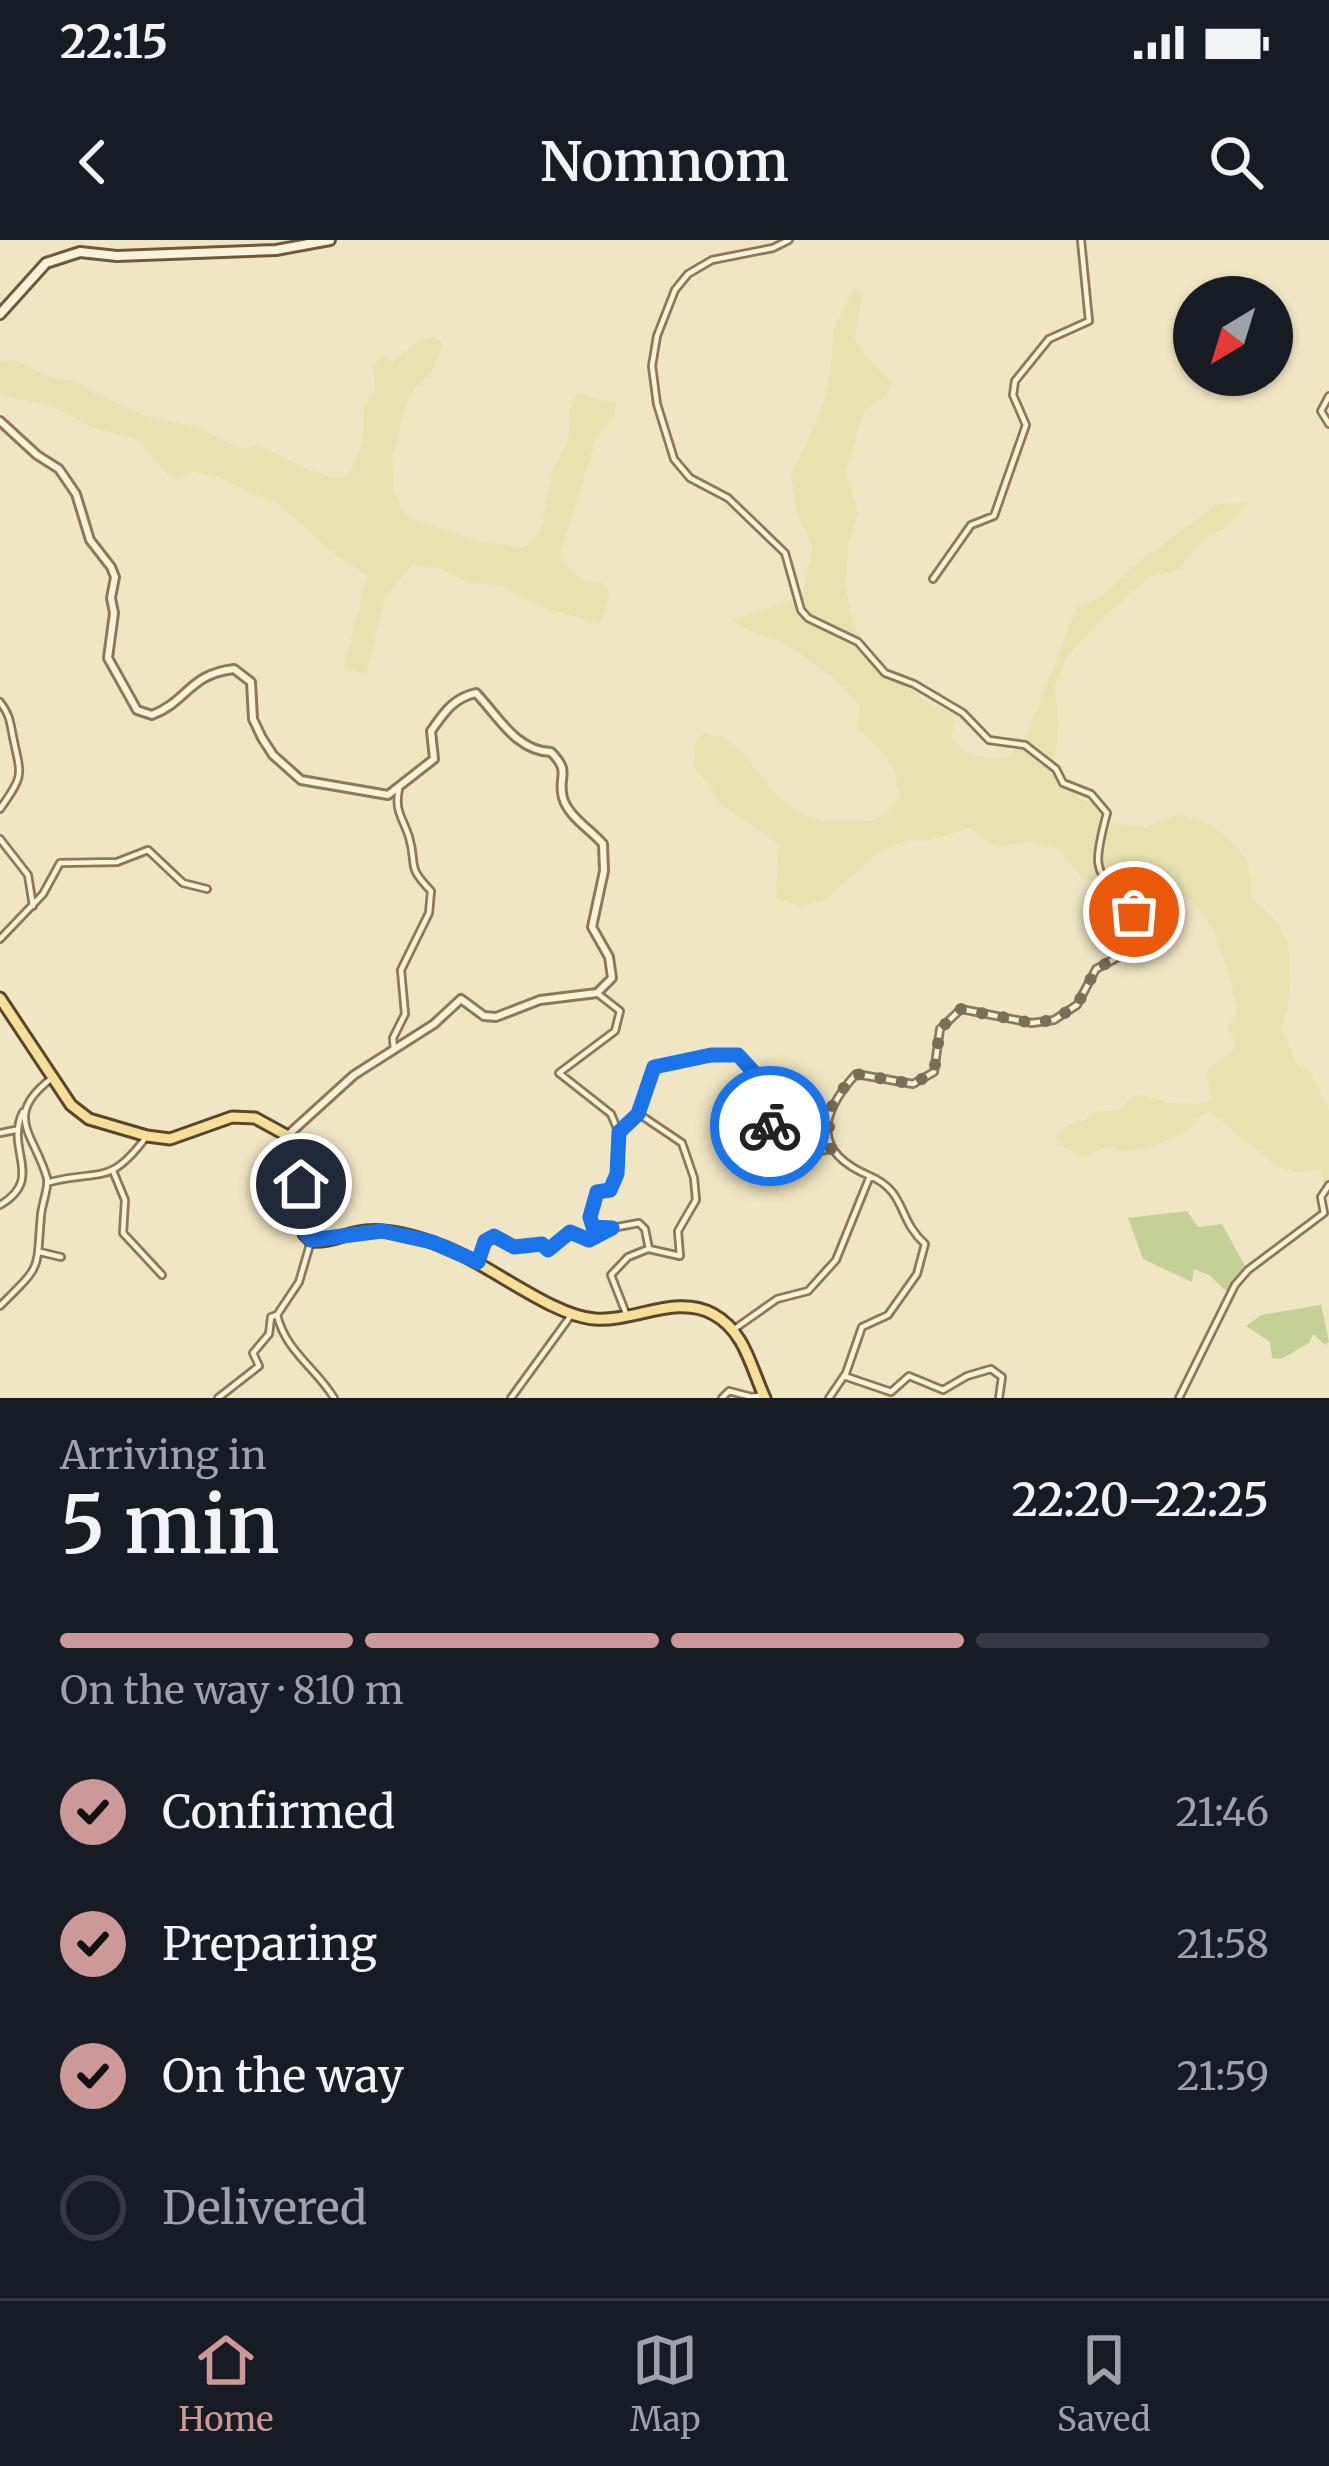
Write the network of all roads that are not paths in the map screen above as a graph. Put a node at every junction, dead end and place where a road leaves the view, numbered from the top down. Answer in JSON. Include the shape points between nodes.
{"nodes":[{"id":1,"x":330,"y":240,"type":"edge"},
{"id":2,"x":789,"y":240,"type":"edge"},
{"id":3,"x":1081,"y":240,"type":"edge"},
{"id":4,"x":0,"y":314,"type":"edge"},
{"id":5,"x":1329,"y":396,"type":"edge"},
{"id":6,"x":0,"y":421,"type":"edge"},
{"id":7,"x":1329,"y":424,"type":"edge"},
{"id":8,"x":933,"y":579,"type":"dead end"},
{"id":9,"x":0,"y":702,"type":"edge"},
{"id":10,"x":400,"y":787,"type":"junction"},
{"id":11,"x":0,"y":809,"type":"edge"},
{"id":12,"x":0,"y":839,"type":"edge"},
{"id":13,"x":207,"y":890,"type":"dead end"},
{"id":14,"x":33,"y":906,"type":"junction"},
{"id":15,"x":0,"y":939,"type":"edge"},
{"id":16,"x":597,"y":993,"type":"junction"},
{"id":17,"x":0,"y":998,"type":"edge"},
{"id":18,"x":394,"y":1050,"type":"junction"},
{"id":19,"x":52,"y":1078,"type":"junction"},
{"id":20,"x":26,"y":1107,"type":"junction"},
{"id":21,"x":638,"y":1114,"type":"junction"},
{"id":22,"x":15,"y":1130,"type":"junction"},
{"id":23,"x":0,"y":1132,"type":"edge"},
{"id":24,"x":619,"y":1132,"type":"junction"},
{"id":25,"x":146,"y":1136,"type":"junction"},
{"id":26,"x":287,"y":1136,"type":"junction"},
{"id":27,"x":831,"y":1149,"type":"junction"},
{"id":28,"x":113,"y":1171,"type":"junction"},
{"id":29,"x":870,"y":1176,"type":"junction"},
{"id":30,"x":49,"y":1182,"type":"junction"},
{"id":31,"x":1329,"y":1185,"type":"edge"},
{"id":32,"x":0,"y":1204,"type":"edge"},
{"id":33,"x":1326,"y":1213,"type":"edge"},
{"id":34,"x":612,"y":1228,"type":"junction"},
{"id":35,"x":311,"y":1240,"type":"junction"},
{"id":36,"x":649,"y":1249,"type":"junction"},
{"id":37,"x":40,"y":1252,"type":"junction"},
{"id":38,"x":61,"y":1257,"type":"dead end"},
{"id":39,"x":478,"y":1262,"type":"junction"},
{"id":40,"x":163,"y":1275,"type":"dead end"},
{"id":41,"x":0,"y":1306,"type":"edge"},
{"id":42,"x":572,"y":1314,"type":"junction"},
{"id":43,"x":277,"y":1315,"type":"junction"},
{"id":44,"x":627,"y":1316,"type":"junction"},
{"id":45,"x":733,"y":1330,"type":"junction"},
{"id":46,"x":844,"y":1376,"type":"junction"},
{"id":47,"x":764,"y":1396,"type":"edge"},
{"id":48,"x":218,"y":1398,"type":"edge"},
{"id":49,"x":334,"y":1398,"type":"edge"},
{"id":50,"x":511,"y":1398,"type":"edge"},
{"id":51,"x":722,"y":1398,"type":"edge"},
{"id":52,"x":829,"y":1398,"type":"edge"},
{"id":53,"x":999,"y":1398,"type":"edge"},
{"id":54,"x":1179,"y":1398,"type":"edge"}],
"edges":[{"from":1,"to":4,"type":"main road","via":[[276,250],[80,252],[46,263]]},
{"from":2,"to":27,"type":"street","via":[[712,260],[675,290],[652,366],[674,459],[785,553],[812,622],[857,642],[885,673],[958,710],[986,737],[1025,745],[1063,783],[1094,796],[1108,813],[1097,853],[1104,882],[1136,917],[1122,955],[1096,969],[1077,1005],[1054,1020],[961,1009],[940,1029],[934,1072],[913,1084],[856,1074],[827,1116]]},
{"from":3,"to":8,"type":"street","via":[[1089,320],[1049,339],[1015,381],[1025,425],[994,516],[971,524]]},
{"from":5,"to":7,"type":"street","via":[[1322,411]]},
{"from":6,"to":10,"type":"street","via":[[59,469],[111,567],[108,658],[137,710],[152,715],[196,680],[234,669],[251,682],[262,738],[301,780],[372,794]]},
{"from":9,"to":11,"type":"street","via":[[22,766]]},
{"from":10,"to":16,"type":"street","via":[[434,759],[431,731],[448,706],[476,693],[524,745],[560,760],[562,798],[603,844],[592,927],[612,978]]},
{"from":10,"to":18,"type":"street","via":[[398,818],[412,871],[430,891],[429,913],[401,970],[405,1014]]},
{"from":12,"to":14,"type":"street","via":[[28,874]]},
{"from":13,"to":14,"type":"street","via":[[183,884],[143,849],[117,862],[60,863]]},
{"from":14,"to":15,"type":"street"},
{"from":16,"to":18,"type":"street","via":[[540,1000],[496,1017],[461,999]]},
{"from":16,"to":24,"type":"street","via":[[620,1011],[615,1031],[559,1072],[610,1114]]},
{"from":17,"to":19,"type":"main road"},
{"from":18,"to":26,"type":"street"},
{"from":19,"to":20,"type":"street"},
{"from":19,"to":25,"type":"main road","via":[[88,1118]]},
{"from":20,"to":22,"type":"street"},
{"from":20,"to":30,"type":"street","via":[[30,1141]]},
{"from":21,"to":24,"type":"street"},
{"from":21,"to":27,"type":"street","via":[[654,1067],[732,1053],[759,1078],[771,1119],[767,1146],[795,1155]]},
{"from":21,"to":36,"type":"street","via":[[682,1143],[696,1187],[678,1231],[680,1256]]},
{"from":22,"to":23,"type":"street"},
{"from":22,"to":32,"type":"street","via":[[24,1177]]},
{"from":24,"to":34,"type":"street","via":[[617,1174],[610,1190],[597,1192],[590,1217],[593,1227]]},
{"from":25,"to":26,"type":"main road","via":[[182,1137],[232,1117],[255,1118]]},
{"from":25,"to":28,"type":"street"},
{"from":26,"to":35,"type":"main road"},
{"from":27,"to":29,"type":"street","via":[[845,1166]]},
{"from":28,"to":30,"type":"street"},
{"from":28,"to":40,"type":"street","via":[[124,1200],[123,1234]]},
{"from":29,"to":45,"type":"street","via":[[836,1261],[808,1292],[777,1299]]},
{"from":29,"to":46,"type":"street","via":[[889,1184],[925,1244],[917,1274],[888,1316],[862,1327]]},
{"from":30,"to":37,"type":"street"},
{"from":31,"to":33,"type":"street","via":[[1321,1197]]},
{"from":33,"to":54,"type":"street","via":[[1242,1276]]},
{"from":34,"to":36,"type":"street","via":[[639,1223]]},
{"from":34,"to":39,"type":"street","via":[[589,1240],[570,1232],[548,1250],[494,1236]]},
{"from":35,"to":39,"type":"main road","via":[[382,1231]]},
{"from":35,"to":43,"type":"street","via":[[299,1282]]},
{"from":36,"to":44,"type":"street","via":[[611,1275]]},
{"from":37,"to":38,"type":"street"},
{"from":37,"to":41,"type":"street","via":[[33,1272]]},
{"from":39,"to":42,"type":"main road"},
{"from":42,"to":44,"type":"main road"},
{"from":42,"to":50,"type":"street"},
{"from":43,"to":48,"type":"street","via":[[253,1353],[259,1366]]},
{"from":43,"to":49,"type":"street","via":[[291,1347]]},
{"from":44,"to":45,"type":"main road","via":[[691,1306]]},
{"from":45,"to":47,"type":"main road"},
{"from":46,"to":52,"type":"street"},
{"from":46,"to":53,"type":"street","via":[[891,1391],[915,1376],[943,1390],[991,1369],[1002,1377]]},
{"from":47,"to":51,"type":"street","via":[[728,1391]]}]}
